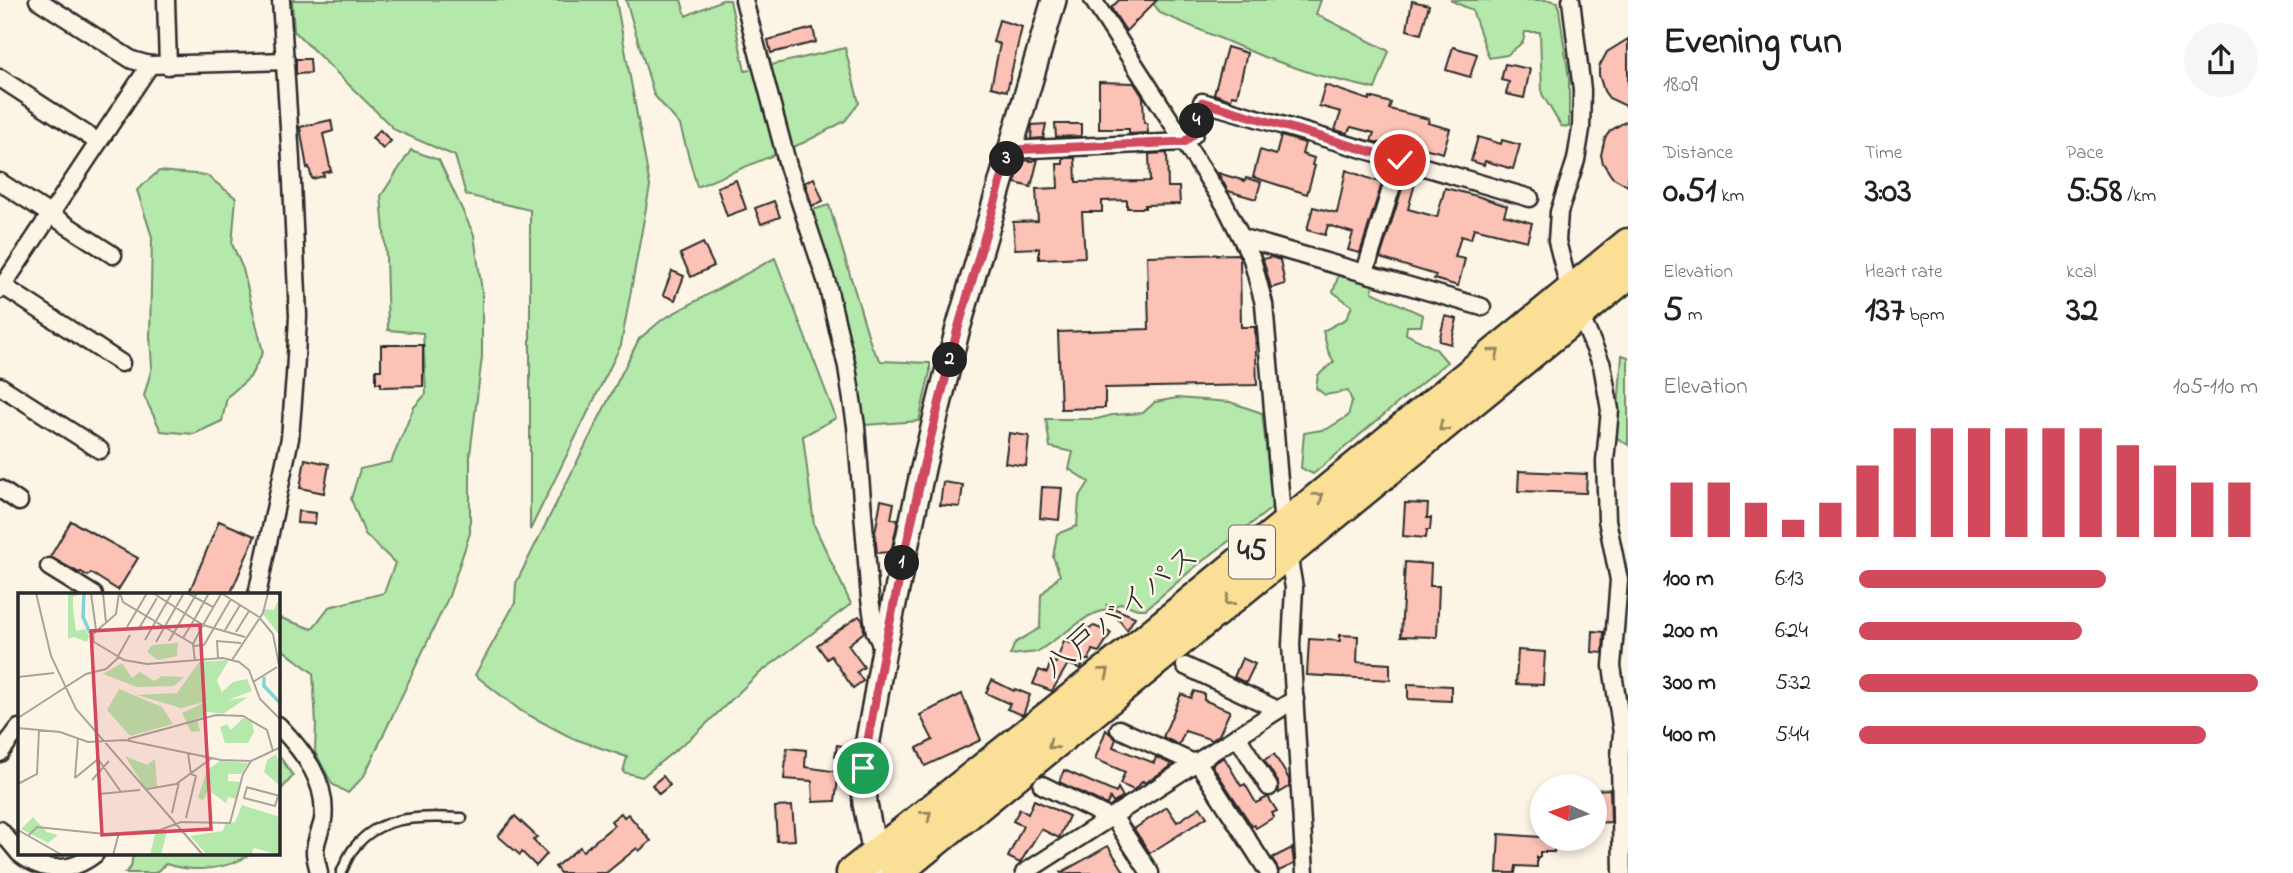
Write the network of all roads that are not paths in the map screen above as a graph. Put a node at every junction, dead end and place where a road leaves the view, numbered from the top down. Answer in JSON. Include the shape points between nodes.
{"nodes":[{"id":1,"x":38,"y":0,"type":"edge"},
{"id":2,"x":166,"y":0,"type":"edge"},
{"id":3,"x":281,"y":0,"type":"edge"},
{"id":4,"x":744,"y":0,"type":"edge"},
{"id":5,"x":1054,"y":0,"type":"edge"},
{"id":6,"x":1093,"y":0,"type":"edge"},
{"id":7,"x":1571,"y":0,"type":"edge"},
{"id":8,"x":286,"y":61,"type":"junction"},
{"id":9,"x":150,"y":65,"type":"junction"},
{"id":10,"x":168,"y":66,"type":"junction"},
{"id":11,"x":0,"y":78,"type":"edge"},
{"id":12,"x":98,"y":142,"type":"junction"},
{"id":13,"x":1184,"y":142,"type":"junction"},
{"id":14,"x":1010,"y":150,"type":"junction"},
{"id":15,"x":1400,"y":160,"type":"junction"},
{"id":16,"x":0,"y":182,"type":"edge"},
{"id":17,"x":1530,"y":198,"type":"dead end"},
{"id":18,"x":50,"y":216,"type":"junction"},
{"id":19,"x":1243,"y":238,"type":"junction"},
{"id":20,"x":1628,"y":243,"type":"edge"},
{"id":21,"x":113,"y":256,"type":"dead end"},
{"id":22,"x":1365,"y":272,"type":"junction"},
{"id":23,"x":1628,"y":274,"type":"edge"},
{"id":24,"x":1,"y":286,"type":"edge"},
{"id":25,"x":1574,"y":304,"type":"junction"},
{"id":26,"x":1482,"y":307,"type":"dead end"},
{"id":27,"x":121,"y":363,"type":"dead end"},
{"id":28,"x":0,"y":386,"type":"edge"},
{"id":29,"x":100,"y":450,"type":"dead end"},
{"id":30,"x":0,"y":489,"type":"edge"},
{"id":31,"x":19,"y":502,"type":"dead end"},
{"id":32,"x":1285,"y":540,"type":"junction"},
{"id":33,"x":49,"y":567,"type":"dead end"},
{"id":34,"x":91,"y":593,"type":"edge"},
{"id":35,"x":257,"y":593,"type":"edge"},
{"id":36,"x":884,"y":650,"type":"junction"},
{"id":37,"x":1185,"y":666,"type":"dead end"},
{"id":38,"x":1295,"y":699,"type":"junction"},
{"id":39,"x":1278,"y":710,"type":"junction"},
{"id":40,"x":280,"y":727,"type":"edge"},
{"id":41,"x":18,"y":729,"type":"edge"},
{"id":42,"x":1119,"y":729,"type":"dead end"},
{"id":43,"x":1625,"y":734,"type":"edge"},
{"id":44,"x":1237,"y":736,"type":"junction"},
{"id":45,"x":0,"y":753,"type":"edge"},
{"id":46,"x":1196,"y":762,"type":"junction"},
{"id":47,"x":1042,"y":785,"type":"dead end"},
{"id":48,"x":1269,"y":787,"type":"dead end"},
{"id":49,"x":463,"y":818,"type":"dead end"},
{"id":50,"x":1109,"y":818,"type":"junction"},
{"id":51,"x":0,"y":831,"type":"edge"},
{"id":52,"x":18,"y":851,"type":"edge"},
{"id":53,"x":23,"y":856,"type":"edge"},
{"id":54,"x":93,"y":856,"type":"edge"},
{"id":55,"x":875,"y":869,"type":"edge"},
{"id":56,"x":319,"y":873,"type":"edge"},
{"id":57,"x":341,"y":873,"type":"edge"},
{"id":58,"x":1024,"y":873,"type":"edge"},
{"id":59,"x":1150,"y":873,"type":"edge"},
{"id":60,"x":1269,"y":873,"type":"edge"},
{"id":61,"x":1305,"y":873,"type":"edge"},
{"id":62,"x":1622,"y":873,"type":"edge"}],
"edges":[{"from":1,"to":9,"type":"street","via":[[132,60]]},
{"from":2,"to":10,"type":"street"},
{"from":3,"to":8,"type":"street"},
{"from":4,"to":36,"type":"street","via":[[848,367],[870,599],[875,632]]},
{"from":5,"to":14,"type":"street"},
{"from":6,"to":13,"type":"street"},
{"from":7,"to":25,"type":"street","via":[[1582,90],[1581,129],[1559,212],[1557,241]]},
{"from":8,"to":10,"type":"street"},
{"from":8,"to":35,"type":"street","via":[[298,316],[295,376],[290,438]]},
{"from":9,"to":10,"type":"street"},
{"from":9,"to":12,"type":"street"},
{"from":11,"to":12,"type":"street"},
{"from":12,"to":18,"type":"street"},
{"from":13,"to":14,"type":"street"},
{"from":13,"to":15,"type":"street","via":[[1194,134],[1202,102]]},
{"from":13,"to":19,"type":"street"},
{"from":14,"to":36,"type":"street","via":[[957,332]]},
{"from":15,"to":17,"type":"street"},
{"from":15,"to":22,"type":"street"},
{"from":16,"to":18,"type":"street"},
{"from":18,"to":21,"type":"street"},
{"from":18,"to":24,"type":"street"},
{"from":19,"to":22,"type":"street"},
{"from":19,"to":32,"type":"street","via":[[1264,304]]},
{"from":20,"to":25,"type":"highway","name":"八戸バイパス","number":"45"},
{"from":22,"to":26,"type":"street"},
{"from":23,"to":25,"type":"highway","name":"八戸バイパス","number":"45"},
{"from":24,"to":27,"type":"street"},
{"from":25,"to":32,"type":"highway","name":"八戸バイパス","number":"45"},
{"from":25,"to":43,"type":"street","via":[[1602,365],[1610,411],[1606,520],[1619,580],[1612,666]]},
{"from":28,"to":29,"type":"street"},
{"from":30,"to":31,"type":"street"},
{"from":32,"to":38,"type":"street","via":[[1294,589],[1291,645]]},
{"from":32,"to":55,"type":"highway","name":"八戸バイパス","number":"45"},
{"from":33,"to":34,"type":"street"},
{"from":36,"to":55,"type":"street","via":[[863,768]]},
{"from":37,"to":39,"type":"street"},
{"from":38,"to":39,"type":"street"},
{"from":38,"to":61,"type":"street"},
{"from":39,"to":44,"type":"street"},
{"from":40,"to":56,"type":"street","via":[[315,771],[324,803],[315,850]]},
{"from":41,"to":45,"type":"street"},
{"from":42,"to":46,"type":"street"},
{"from":43,"to":62,"type":"street","via":[[1620,757]]},
{"from":44,"to":46,"type":"street"},
{"from":44,"to":48,"type":"street"},
{"from":46,"to":50,"type":"street"},
{"from":46,"to":60,"type":"street"},
{"from":47,"to":50,"type":"street"},
{"from":49,"to":57,"type":"lane","via":[[408,817],[374,829],[354,848]]},
{"from":50,"to":58,"type":"street"},
{"from":50,"to":59,"type":"street","via":[[1116,821]]},
{"from":51,"to":52,"type":"street"},
{"from":53,"to":54,"type":"street","via":[[37,868],[65,873],[80,868]]}]}
